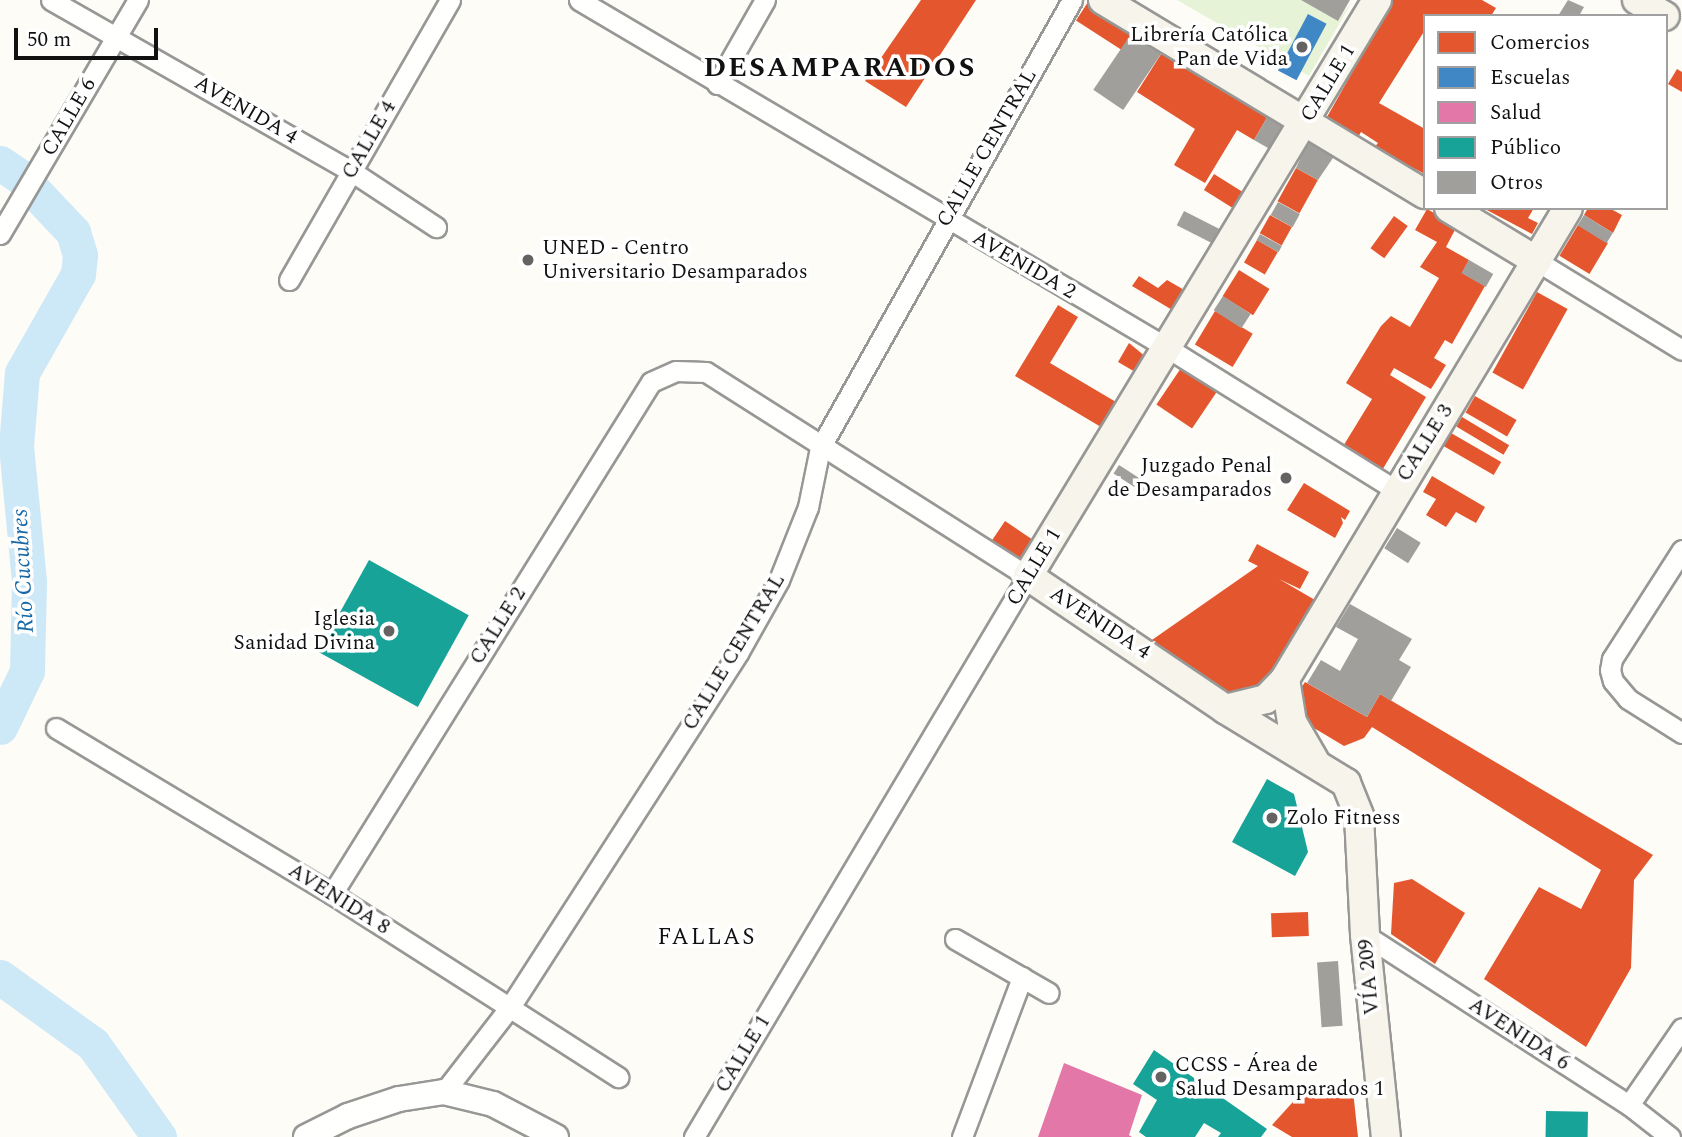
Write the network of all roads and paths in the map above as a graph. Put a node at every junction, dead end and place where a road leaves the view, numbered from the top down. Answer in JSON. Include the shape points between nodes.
{"nodes":[{"id":1,"x":51,"y":0,"type":"edge"},
{"id":2,"x":138,"y":0,"type":"edge"},
{"id":3,"x":450,"y":0,"type":"edge"},
{"id":4,"x":579,"y":0,"type":"edge"},
{"id":5,"x":765,"y":0,"type":"edge"},
{"id":6,"x":1072,"y":0,"type":"edge"},
{"id":7,"x":1103,"y":0,"type":"edge"},
{"id":8,"x":1377,"y":0,"type":"edge"},
{"id":9,"x":1637,"y":0,"type":"edge"},
{"id":10,"x":1660,"y":14,"type":"edge"},
{"id":11,"x":116,"y":37,"type":"junction"},
{"id":12,"x":717,"y":84,"type":"junction"},
{"id":13,"x":1305,"y":121,"type":"junction"},
{"id":14,"x":351,"y":171,"type":"junction"},
{"id":15,"x":1423,"y":193,"type":"edge"},
{"id":16,"x":1452,"y":210,"type":"edge"},
{"id":17,"x":1566,"y":210,"type":"edge"},
{"id":18,"x":945,"y":220,"type":"junction"},
{"id":19,"x":436,"y":227,"type":"dead end"},
{"id":20,"x":0,"y":233,"type":"edge"},
{"id":21,"x":1537,"y":261,"type":"junction"},
{"id":22,"x":289,"y":280,"type":"dead end"},
{"id":23,"x":1166,"y":347,"type":"junction"},
{"id":24,"x":1682,"y":350,"type":"edge"},
{"id":25,"x":676,"y":371,"type":"joint"},
{"id":26,"x":820,"y":447,"type":"junction"},
{"id":27,"x":1395,"y":490,"type":"junction"},
{"id":28,"x":1681,"y":553,"type":"edge"},
{"id":29,"x":1028,"y":576,"type":"junction"},
{"id":30,"x":1284,"y":679,"type":"junction"},
{"id":31,"x":1225,"y":709,"type":"junction"},
{"id":32,"x":56,"y":728,"type":"dead end"},
{"id":33,"x":1682,"y":733,"type":"edge"},
{"id":34,"x":1316,"y":762,"type":"junction"},
{"id":35,"x":1359,"y":816,"type":"joint"},
{"id":36,"x":332,"y":894,"type":"junction"},
{"id":37,"x":1365,"y":935,"type":"junction"},
{"id":38,"x":955,"y":939,"type":"dead end"},
{"id":39,"x":1022,"y":977,"type":"junction"},
{"id":40,"x":1049,"y":993,"type":"dead end"},
{"id":41,"x":510,"y":1007,"type":"junction"},
{"id":42,"x":1682,"y":1028,"type":"edge"},
{"id":43,"x":618,"y":1077,"type":"dead end"},
{"id":44,"x":444,"y":1092,"type":"junction"},
{"id":45,"x":1629,"y":1105,"type":"junction"},
{"id":46,"x":306,"y":1137,"type":"edge"},
{"id":47,"x":556,"y":1137,"type":"edge"},
{"id":48,"x":694,"y":1137,"type":"edge"},
{"id":49,"x":962,"y":1137,"type":"edge"},
{"id":50,"x":1386,"y":1137,"type":"edge"},
{"id":51,"x":1670,"y":1137,"type":"edge"}],
"edges":[{"from":1,"to":11,"type":"street","name":"AVENIDA 4"},
{"from":2,"to":11,"type":"street","name":"CALLE 6"},
{"from":3,"to":14,"type":"street","name":"CALLE 4"},
{"from":4,"to":12,"type":"street","name":"AVENIDA 2"},
{"from":5,"to":12,"type":"street"},
{"from":6,"to":18,"type":"street","name":"CALLE CENTRAL"},
{"from":7,"to":13,"type":"main road"},
{"from":8,"to":13,"type":"main road","name":"CALLE 1"},
{"from":9,"to":10,"type":"main road"},
{"from":11,"to":14,"type":"street","name":"AVENIDA 4"},
{"from":11,"to":20,"type":"street","name":"CALLE 6"},
{"from":12,"to":18,"type":"street","name":"AVENIDA 2"},
{"from":13,"to":15,"type":"main road"},
{"from":13,"to":23,"type":"main road","name":"CALLE 1"},
{"from":14,"to":19,"type":"street","name":"AVENIDA 4"},
{"from":14,"to":22,"type":"street","name":"CALLE 4"},
{"from":16,"to":21,"type":"main road"},
{"from":17,"to":21,"type":"main road","name":"CALLE 3"},
{"from":18,"to":23,"type":"street","name":"AVENIDA 2"},
{"from":18,"to":26,"type":"street","name":"CALLE CENTRAL"},
{"from":21,"to":24,"type":"street"},
{"from":21,"to":27,"type":"main road","name":"CALLE 3"},
{"from":23,"to":27,"type":"street","name":"AVENIDA 2"},
{"from":23,"to":29,"type":"main road","name":"CALLE 1"},
{"from":25,"to":26,"type":"street","name":"AVENIDA 4","via":[[706,372]]},
{"from":25,"to":36,"type":"street","name":"CALLE 2","via":[[651,382]]},
{"from":26,"to":29,"type":"street","name":"AVENIDA 4"},
{"from":26,"to":41,"type":"street","name":"CALLE CENTRAL","via":[[808,508],[773,590],[738,653]]},
{"from":27,"to":30,"type":"main road","name":"CALLE 3"},
{"from":28,"to":33,"type":"street","via":[[1612,659],[1613,681],[1628,699]]},
{"from":29,"to":31,"type":"main road","name":"AVENIDA 4"},
{"from":29,"to":48,"type":"street","name":"CALLE 1"},
{"from":30,"to":31,"type":"main road","name":"CALLE 3","via":[[1266,699]]},
{"from":30,"to":34,"type":"main road","via":[[1292,722]]},
{"from":31,"to":34,"type":"main road","name":"AVENIDA 4"},
{"from":32,"to":36,"type":"street","name":"AVENIDA 8"},
{"from":34,"to":35,"type":"main road","name":"AVENIDA 4","via":[[1346,783]]},
{"from":35,"to":37,"type":"main road","name":"VÍA 209"},
{"from":36,"to":41,"type":"street","name":"AVENIDA 8"},
{"from":37,"to":45,"type":"street","name":"AVENIDA 6"},
{"from":37,"to":50,"type":"main road","name":"VÍA 209"},
{"from":38,"to":39,"type":"street"},
{"from":39,"to":40,"type":"street"},
{"from":39,"to":49,"type":"street"},
{"from":41,"to":43,"type":"street","name":"AVENIDA 8"},
{"from":41,"to":44,"type":"street","name":"CALLE CENTRAL"},
{"from":42,"to":45,"type":"street"},
{"from":44,"to":46,"type":"street","via":[[386,1103]]},
{"from":44,"to":47,"type":"street","via":[[493,1104]]},
{"from":45,"to":51,"type":"street","name":"AVENIDA 6"}]}
